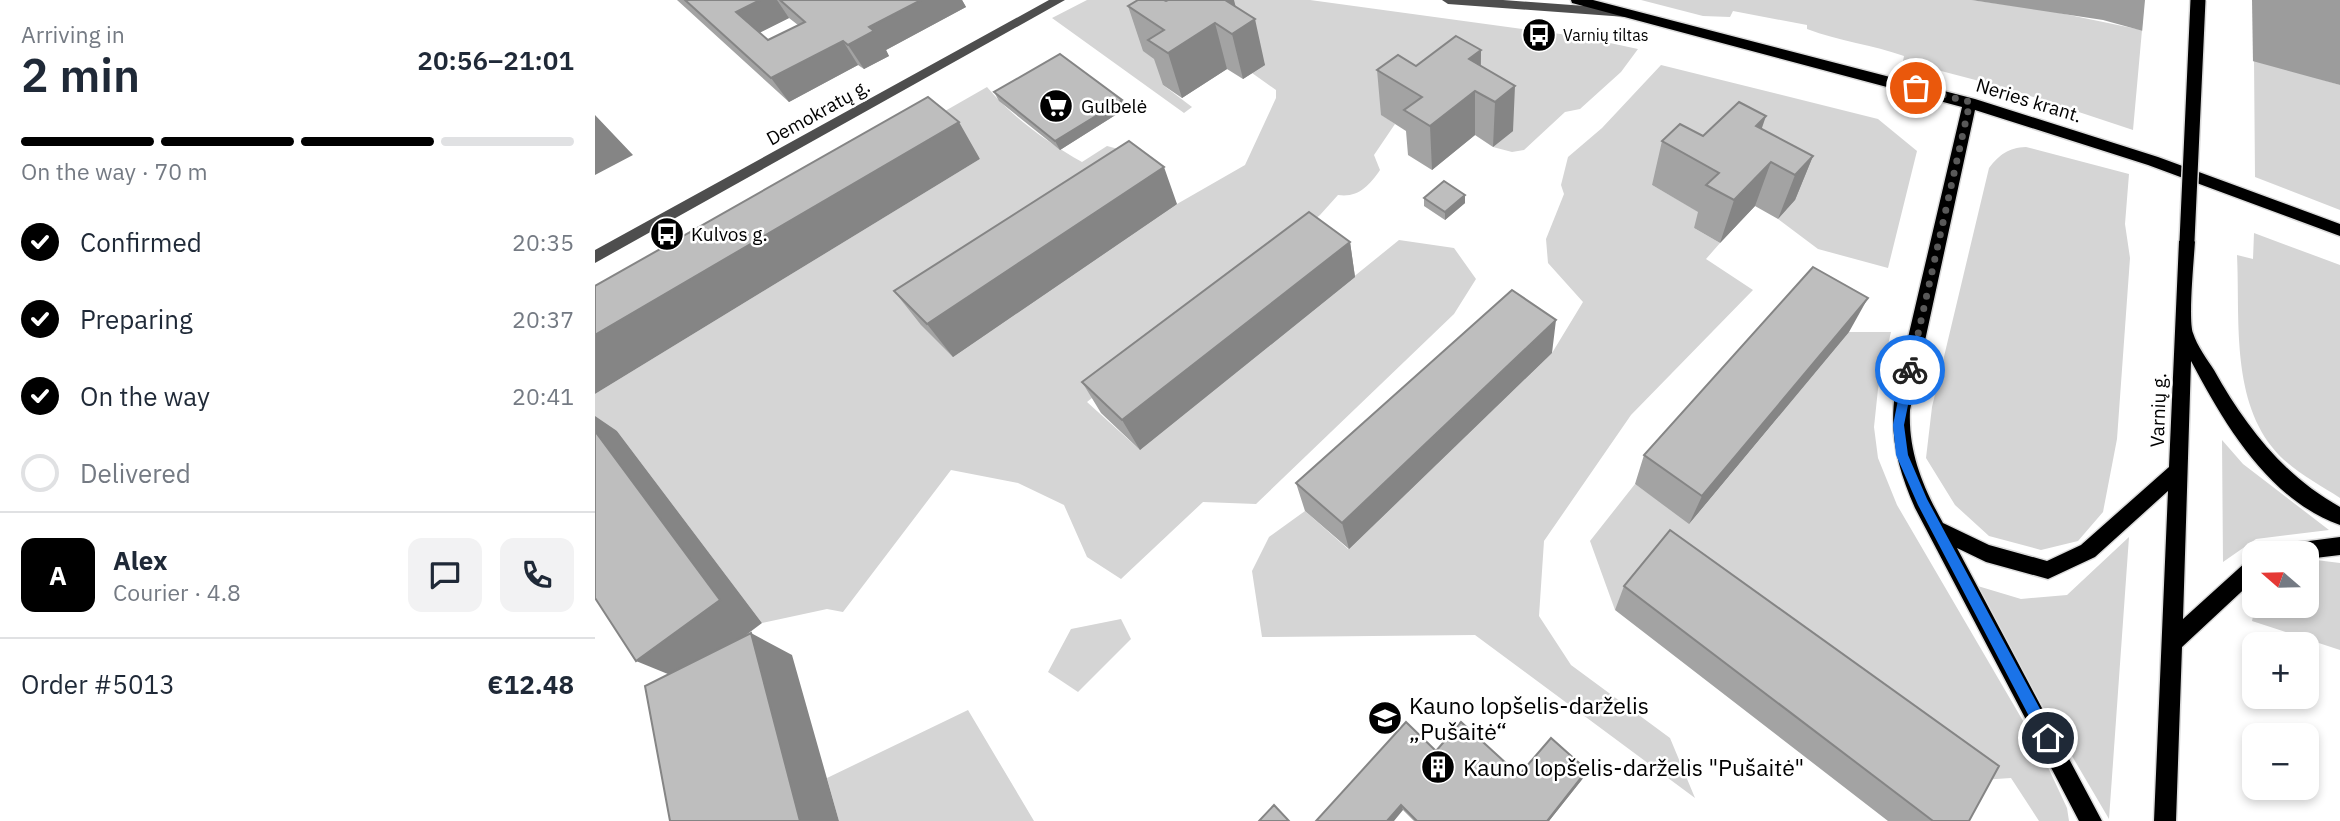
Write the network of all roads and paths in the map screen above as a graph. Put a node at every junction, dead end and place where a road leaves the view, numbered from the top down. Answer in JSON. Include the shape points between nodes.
{"nodes":[{"id":1,"x":1059,"y":0,"type":"edge"},
{"id":2,"x":1448,"y":0,"type":"edge"},
{"id":3,"x":1577,"y":0,"type":"edge"},
{"id":4,"x":2198,"y":0,"type":"edge"},
{"id":5,"x":1629,"y":13,"type":"junction"},
{"id":6,"x":1970,"y":102,"type":"junction"},
{"id":7,"x":2340,"y":230,"type":"edge"},
{"id":8,"x":595,"y":257,"type":"edge"},
{"id":9,"x":2184,"y":332,"type":"junction"},
{"id":10,"x":2179,"y":470,"type":"junction"},
{"id":11,"x":2340,"y":517,"type":"edge"},
{"id":12,"x":1938,"y":530,"type":"junction"},
{"id":13,"x":2340,"y":546,"type":"edge"},
{"id":14,"x":2319,"y":549,"type":"edge"},
{"id":15,"x":2242,"y":578,"type":"edge"},
{"id":16,"x":2171,"y":643,"type":"junction"},
{"id":17,"x":2091,"y":821,"type":"edge"},
{"id":18,"x":2165,"y":821,"type":"edge"}],
"edges":[{"from":1,"to":8,"type":"street","name":"Demokratų g."},
{"from":2,"to":5,"type":"street"},
{"from":3,"to":5,"type":"main road","name":"Neries krant."},
{"from":4,"to":9,"type":"main road","name":"Varnių g.","bridge":true},
{"from":5,"to":6,"type":"main road","name":"Neries krant."},
{"from":6,"to":7,"type":"main road","name":"Neries krant.","via":[[2089,138]]},
{"from":6,"to":12,"type":"main road","via":[[1899,425],[1902,455]]},
{"from":9,"to":10,"type":"main road","name":"Varnių g."},
{"from":9,"to":11,"type":"main road","via":[[2227,412],[2253,449],[2289,485]]},
{"from":10,"to":12,"type":"main road","via":[[2088,551],[2048,570],[1986,553]]},
{"from":10,"to":16,"type":"main road","name":"Varnių g."},
{"from":12,"to":17,"type":"main road"},
{"from":13,"to":14,"type":"main road"},
{"from":15,"to":16,"type":"main road"},
{"from":16,"to":18,"type":"main road","name":"Varnių g."}]}
